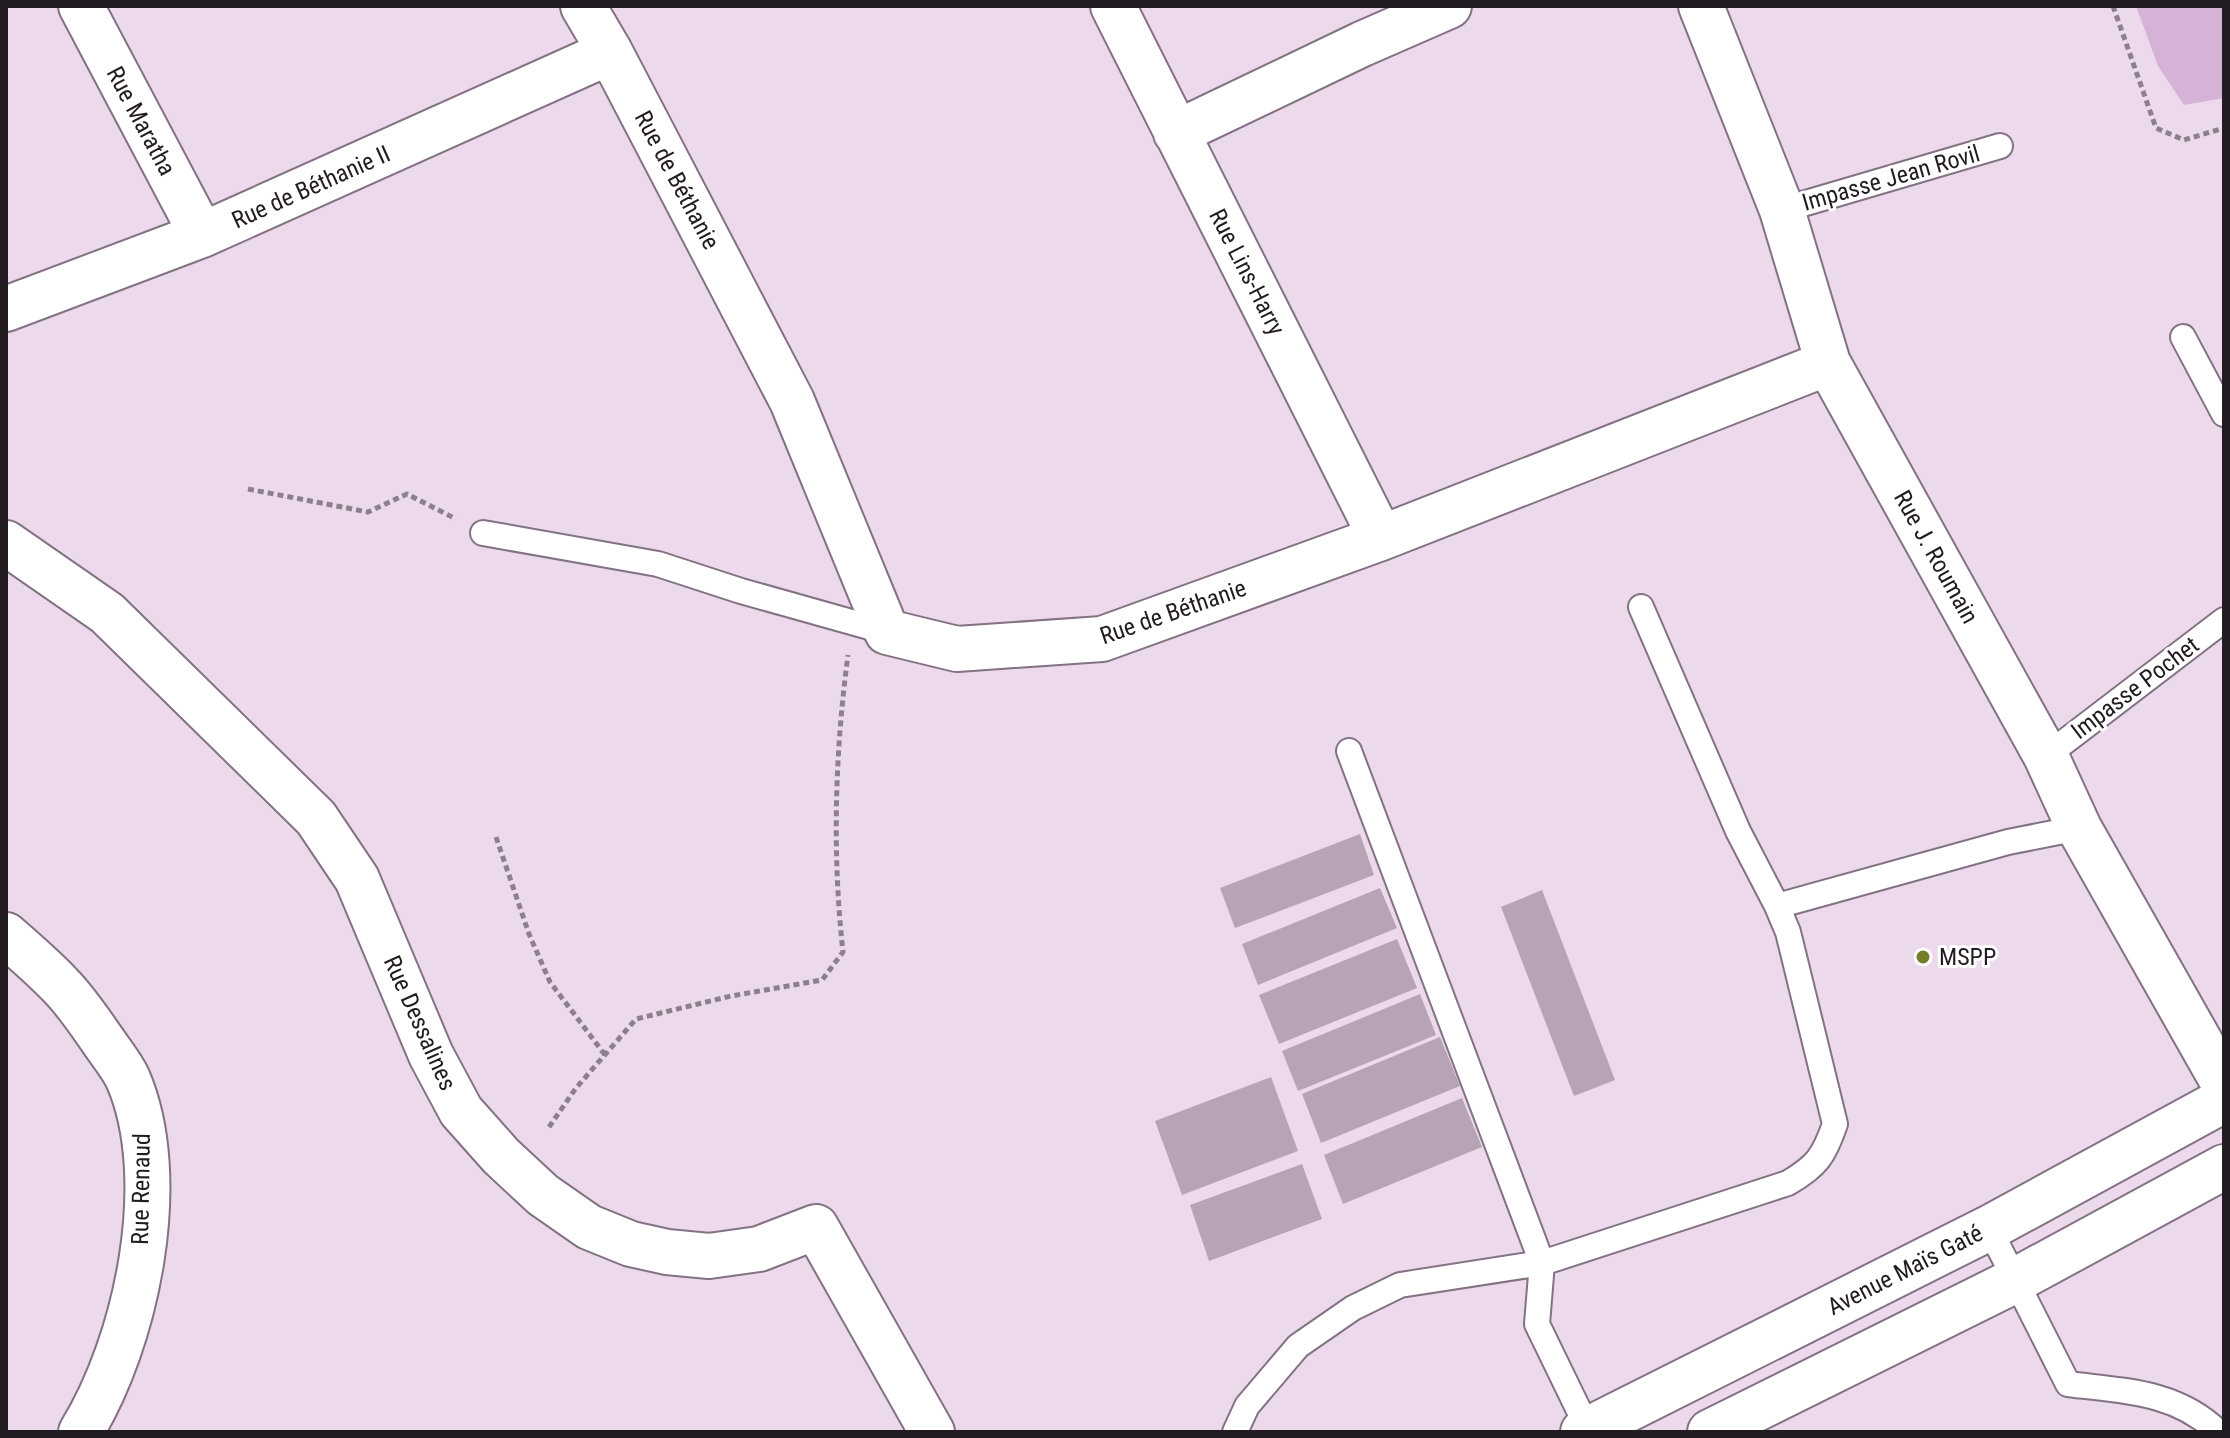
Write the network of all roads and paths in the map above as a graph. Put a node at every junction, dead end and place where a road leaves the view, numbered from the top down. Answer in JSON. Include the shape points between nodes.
{"nodes":[{"id":1,"x":81,"y":6,"type":"edge"},
{"id":2,"x":583,"y":6,"type":"edge"},
{"id":3,"x":1113,"y":6,"type":"edge"},
{"id":4,"x":1449,"y":6,"type":"edge"},
{"id":5,"x":1701,"y":6,"type":"edge"},
{"id":6,"x":2113,"y":6,"type":"edge"},
{"id":7,"x":610,"y":52,"type":"junction"},
{"id":8,"x":2224,"y":128,"type":"edge"},
{"id":9,"x":1176,"y":133,"type":"junction"},
{"id":10,"x":2000,"y":146,"type":"dead end"},
{"id":11,"x":1782,"y":210,"type":"junction"},
{"id":12,"x":202,"y":235,"type":"junction"},
{"id":13,"x":6,"y":309,"type":"edge"},
{"id":14,"x":2183,"y":337,"type":"dead end"},
{"id":15,"x":1828,"y":363,"type":"junction"},
{"id":16,"x":2224,"y":414,"type":"edge"},
{"id":17,"x":248,"y":489,"type":"dead end"},
{"id":18,"x":483,"y":533,"type":"joint"},
{"id":19,"x":1381,"y":538,"type":"junction"},
{"id":20,"x":6,"y":543,"type":"edge"},
{"id":21,"x":1641,"y":607,"type":"dead end"},
{"id":22,"x":2224,"y":620,"type":"edge"},
{"id":23,"x":870,"y":627,"type":"junction"},
{"id":24,"x":1349,"y":751,"type":"dead end"},
{"id":25,"x":2046,"y":756,"type":"junction"},
{"id":26,"x":2079,"y":828,"type":"junction"},
{"id":27,"x":496,"y":837,"type":"dead end"},
{"id":28,"x":1777,"y":906,"type":"junction"},
{"id":29,"x":6,"y":935,"type":"edge"},
{"id":30,"x":605,"y":1055,"type":"junction"},
{"id":31,"x":2224,"y":1084,"type":"edge"},
{"id":32,"x":2224,"y":1100,"type":"edge"},
{"id":33,"x":549,"y":1127,"type":"dead end"},
{"id":34,"x":2224,"y":1167,"type":"edge"},
{"id":35,"x":1989,"y":1228,"type":"junction"},
{"id":36,"x":1542,"y":1263,"type":"junction"},
{"id":37,"x":2014,"y":1281,"type":"junction"},
{"id":38,"x":1585,"y":1431,"type":"edge"},
{"id":39,"x":81,"y":1432,"type":"edge"},
{"id":40,"x":932,"y":1432,"type":"edge"},
{"id":41,"x":1235,"y":1432,"type":"edge"},
{"id":42,"x":1710,"y":1432,"type":"edge"},
{"id":43,"x":2218,"y":1432,"type":"edge"}],
"edges":[{"from":1,"to":12,"type":"street","name":"Rue Maratha"},
{"from":2,"to":7,"type":"street","name":"Rue de Béthanie"},
{"from":3,"to":9,"type":"street","name":"Rue Lins-Harry"},
{"from":4,"to":9,"type":"street"},
{"from":5,"to":11,"type":"street","name":"Rue J. Roumain"},
{"from":6,"to":8,"type":"path","via":[[2156,128],[2184,140]]},
{"from":7,"to":12,"type":"street","name":"Rue de Béthanie II"},
{"from":7,"to":23,"type":"street","name":"Rue de Béthanie","via":[[792,401]]},
{"from":9,"to":19,"type":"street","name":"Rue Lins-Harry"},
{"from":10,"to":11,"type":"lane","name":"Impasse Jean Rovil"},
{"from":11,"to":15,"type":"street","name":"Rue J. Roumain"},
{"from":12,"to":13,"type":"street","name":"Rue de Béthanie II"},
{"from":14,"to":16,"type":"lane"},
{"from":15,"to":19,"type":"street","name":"Rue de Béthanie"},
{"from":15,"to":25,"type":"street","name":"Rue J. Roumain"},
{"from":17,"to":18,"type":"path","via":[[368,512],[407,494]]},
{"from":18,"to":23,"type":"lane","via":[[658,564]]},
{"from":19,"to":23,"type":"street","name":"Rue de Béthanie","via":[[1102,639],[957,649]]},
{"from":20,"to":40,"type":"street","name":"Rue Dessalines","via":[[107,613],[316,818],[357,879],[431,1055],[461,1111],[501,1156],[589,1227],[631,1244],[709,1256],[759,1249],[816,1227]]},
{"from":21,"to":28,"type":"lane","via":[[1738,831]]},
{"from":22,"to":25,"type":"lane","name":"Impasse Pochet"},
{"from":23,"to":30,"type":"path","via":[[839,722],[837,902],[843,952],[822,980],[636,1019]]},
{"from":24,"to":36,"type":"lane"},
{"from":25,"to":26,"type":"street","name":"Rue J. Roumain"},
{"from":26,"to":28,"type":"lane","via":[[2008,842]]},
{"from":26,"to":31,"type":"street","name":"Rue J. Roumain"},
{"from":27,"to":30,"type":"path","via":[[550,982]]},
{"from":28,"to":36,"type":"lane","via":[[1835,1124],[1826,1150],[1811,1169],[1788,1183]]},
{"from":29,"to":39,"type":"street","name":"Rue Renaud","via":[[62,987],[90,1023],[126,1075],[141,1114],[146,1212],[134,1290],[112,1369]]},
{"from":30,"to":33,"type":"path"},
{"from":32,"to":35,"type":"street","name":"Avenue Maïs Gaté"},
{"from":34,"to":37,"type":"street"},
{"from":35,"to":37,"type":"lane"},
{"from":35,"to":38,"type":"street","name":"Avenue Maïs Gaté"},
{"from":36,"to":38,"type":"lane","via":[[1537,1324]]},
{"from":36,"to":41,"type":"lane","via":[[1400,1285],[1353,1308],[1298,1346],[1247,1406]]},
{"from":37,"to":42,"type":"street"},
{"from":37,"to":43,"type":"lane","via":[[2068,1384],[2155,1395],[2201,1416]]}]}
